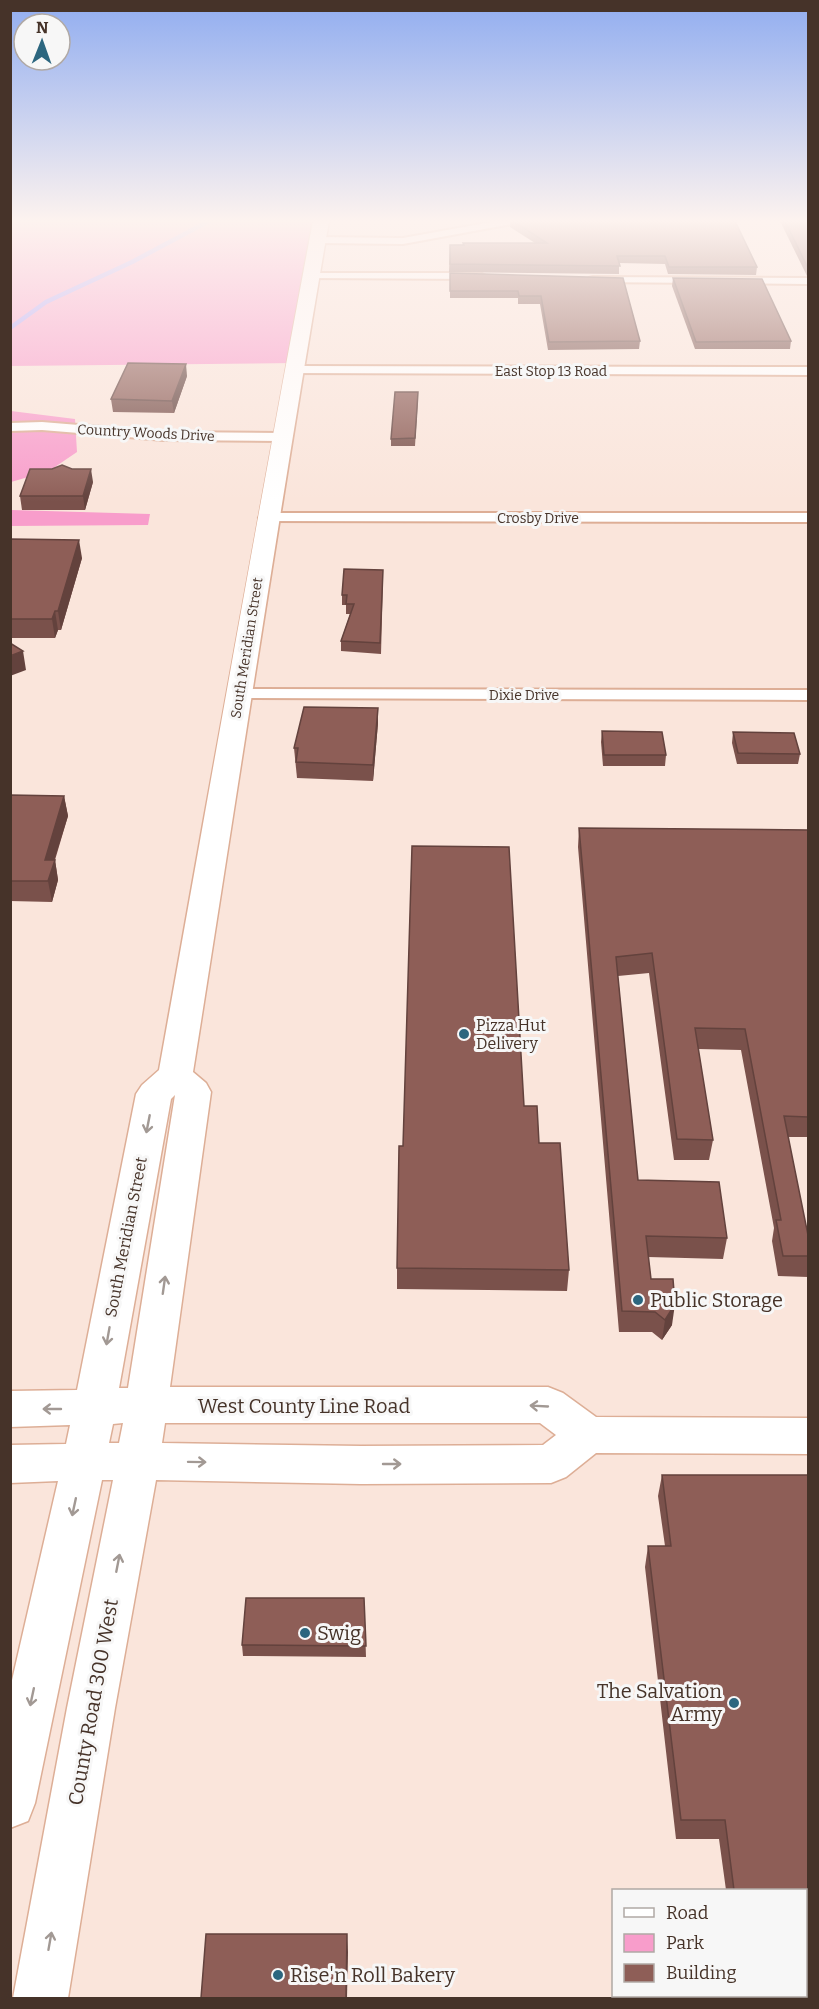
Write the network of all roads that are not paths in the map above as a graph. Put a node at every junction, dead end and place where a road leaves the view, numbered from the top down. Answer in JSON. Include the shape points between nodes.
{"nodes":[{"id":1,"x":303,"y":315,"type":"edge"},
{"id":2,"x":294,"y":370,"type":"junction"},
{"id":3,"x":808,"y":371,"type":"edge"},
{"id":4,"x":10,"y":427,"type":"edge"},
{"id":5,"x":281,"y":436,"type":"junction"},
{"id":6,"x":267,"y":518,"type":"junction"},
{"id":7,"x":808,"y":518,"type":"edge"},
{"id":8,"x":240,"y":694,"type":"junction"},
{"id":9,"x":808,"y":695,"type":"edge"},
{"id":10,"x":175,"y":1076,"type":"junction"},
{"id":11,"x":147,"y":1405,"type":"junction"},
{"id":12,"x":94,"y":1408,"type":"junction"},
{"id":13,"x":10,"y":1409,"type":"edge"},
{"id":14,"x":588,"y":1435,"type":"junction"},
{"id":15,"x":808,"y":1436,"type":"edge"},
{"id":16,"x":138,"y":1461,"type":"junction"},
{"id":17,"x":84,"y":1462,"type":"junction"},
{"id":18,"x":10,"y":1464,"type":"edge"},
{"id":19,"x":10,"y":1803,"type":"edge"},
{"id":20,"x":40,"y":1998,"type":"edge"}],
"edges":[{"from":1,"to":2,"type":"main road","name":"South Meridian Street"},
{"from":2,"to":3,"type":"street","name":"East Stop 13 Road"},
{"from":2,"to":5,"type":"main road","name":"South Meridian Street"},
{"from":4,"to":5,"type":"street","name":"Country Woods Drive","via":[[164,436]]},
{"from":5,"to":6,"type":"main road","name":"South Meridian Street"},
{"from":6,"to":7,"type":"street","name":"Crosby Drive"},
{"from":6,"to":8,"type":"main road","name":"South Meridian Street"},
{"from":8,"to":9,"type":"street","name":"Dixie Drive"},
{"from":8,"to":10,"type":"main road","name":"South Meridian Street"},
{"from":11,"to":10,"type":"main road","one_way":true,"via":[[194,1092]]},
{"from":10,"to":12,"type":"main road","name":"South Meridian Street","one_way":true,"via":[[154,1094]]},
{"from":11,"to":12,"type":"main road","name":"West County Line Road"},
{"from":14,"to":11,"type":"main road","name":"West County Line Road","one_way":true,"via":[[548,1405]]},
{"from":11,"to":16,"type":"main road","name":"County Road 300 West"},
{"from":12,"to":13,"type":"main road","name":"West County Line Road","one_way":true},
{"from":12,"to":17,"type":"main road"},
{"from":14,"to":15,"type":"main road"},
{"from":16,"to":14,"type":"main road","one_way":true,"via":[[551,1464]]},
{"from":16,"to":17,"type":"main road"},
{"from":20,"to":16,"type":"main road","name":"County Road 300 West","one_way":true},
{"from":17,"to":18,"type":"main road"},
{"from":17,"to":19,"type":"main road","one_way":true}]}
